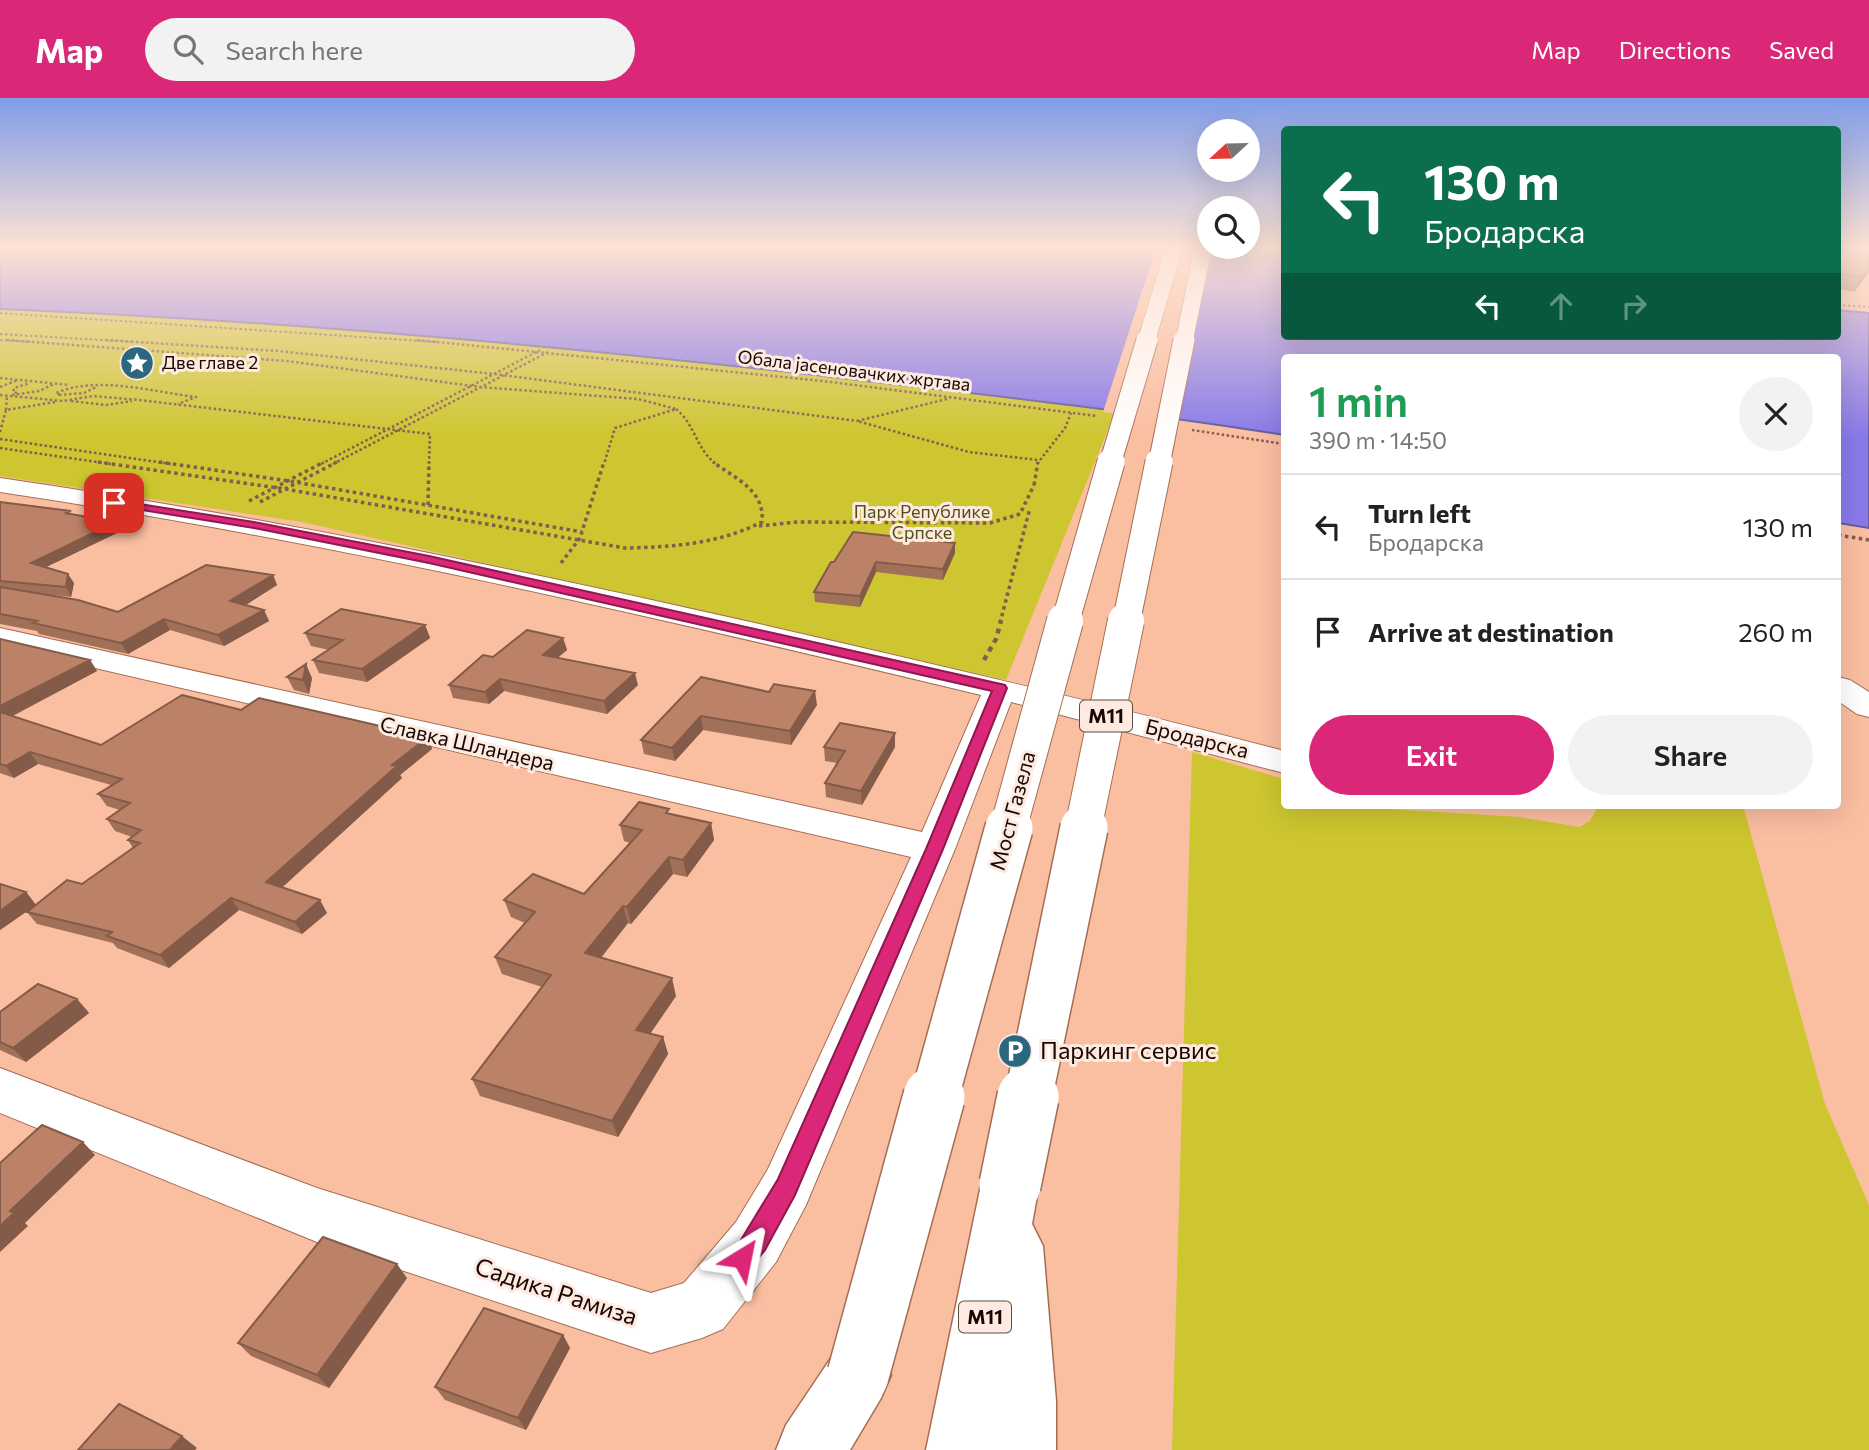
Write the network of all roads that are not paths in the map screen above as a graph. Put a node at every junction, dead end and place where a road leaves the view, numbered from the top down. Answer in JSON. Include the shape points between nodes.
{"nodes":[{"id":1,"x":1155,"y":311,"type":"edge"},
{"id":2,"x":1190,"y":311,"type":"edge"},
{"id":3,"x":0,"y":485,"type":"edge"},
{"id":4,"x":0,"y":637,"type":"edge"},
{"id":5,"x":986,"y":685,"type":"junction"},
{"id":6,"x":1841,"y":689,"type":"edge"},
{"id":7,"x":1869,"y":707,"type":"edge"},
{"id":8,"x":1281,"y":761,"type":"edge"},
{"id":9,"x":935,"y":849,"type":"junction"},
{"id":10,"x":8,"y":1103,"type":"edge"},
{"id":11,"x":1010,"y":1185,"type":"junction"},
{"id":12,"x":858,"y":1375,"type":"junction"},
{"id":13,"x":811,"y":1450,"type":"edge"},
{"id":14,"x":837,"y":1450,"type":"edge"},
{"id":15,"x":961,"y":1450,"type":"edge"},
{"id":16,"x":1021,"y":1450,"type":"edge"}],
"edges":[{"from":1,"to":12,"type":"highway","name":"Мост Газела","bridge":true,"via":[[1083,557]]},
{"from":2,"to":11,"type":"highway","number":"M11","bridge":true},
{"from":3,"to":5,"type":"street","name":"Бродарска","via":[[299,533]]},
{"from":4,"to":9,"type":"street","name":"Славка Шландера"},
{"from":5,"to":8,"type":"street","name":"Бродарска"},
{"from":5,"to":9,"type":"street","name":"Садика Рамиза"},
{"from":6,"to":7,"type":"street"},
{"from":9,"to":10,"type":"street","name":"Садика Рамиза","via":[[787,1187],[756,1242],[702,1308],[651,1322],[317,1215]]},
{"from":11,"to":15,"type":"highway","number":"M11"},
{"from":11,"to":16,"type":"highway","via":[[1023,1401]]},
{"from":12,"to":13,"type":"highway"},
{"from":12,"to":14,"type":"highway","name":"Мост Газела"}]}
